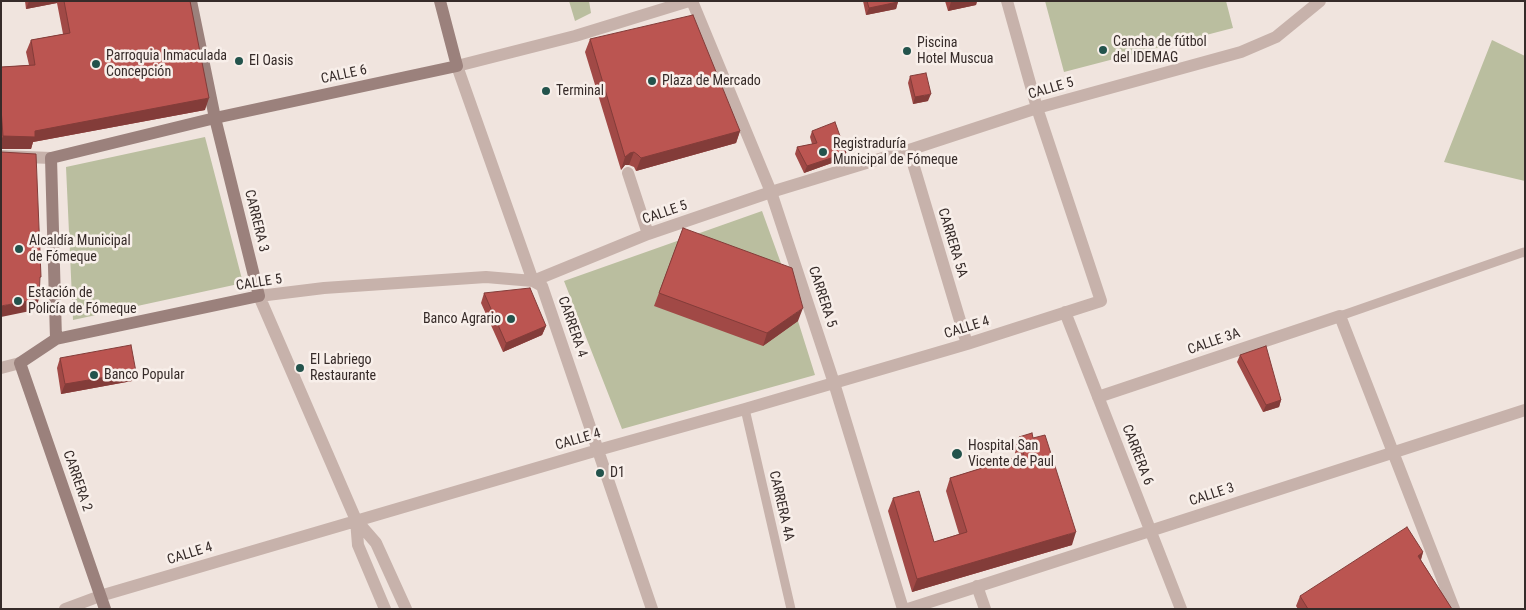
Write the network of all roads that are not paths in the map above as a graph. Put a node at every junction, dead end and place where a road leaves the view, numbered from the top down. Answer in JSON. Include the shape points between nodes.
{"nodes":[{"id":1,"x":191,"y":1,"type":"edge"},
{"id":2,"x":440,"y":1,"type":"edge"},
{"id":3,"x":691,"y":1,"type":"edge"},
{"id":4,"x":1007,"y":1,"type":"edge"},
{"id":5,"x":1320,"y":1,"type":"edge"},
{"id":6,"x":457,"y":66,"type":"junction"},
{"id":7,"x":1037,"y":108,"type":"junction"},
{"id":8,"x":216,"y":118,"type":"junction"},
{"id":9,"x":909,"y":150,"type":"junction"},
{"id":10,"x":1,"y":156,"type":"edge"},
{"id":11,"x":50,"y":158,"type":"junction"},
{"id":12,"x":628,"y":173,"type":"edge"},
{"id":13,"x":771,"y":192,"type":"junction"},
{"id":14,"x":648,"y":234,"type":"junction"},
{"id":15,"x":1525,"y":253,"type":"edge"},
{"id":16,"x":533,"y":281,"type":"junction"},
{"id":17,"x":259,"y":296,"type":"junction"},
{"id":18,"x":1064,"y":312,"type":"junction"},
{"id":19,"x":1340,"y":316,"type":"junction"},
{"id":20,"x":56,"y":339,"type":"junction"},
{"id":21,"x":967,"y":344,"type":"junction"},
{"id":22,"x":20,"y":363,"type":"junction"},
{"id":23,"x":1,"y":368,"type":"edge"},
{"id":24,"x":834,"y":383,"type":"junction"},
{"id":25,"x":1098,"y":397,"type":"junction"},
{"id":26,"x":745,"y":409,"type":"junction"},
{"id":27,"x":1525,"y":410,"type":"edge"},
{"id":28,"x":598,"y":450,"type":"junction"},
{"id":29,"x":1392,"y":452,"type":"junction"},
{"id":30,"x":356,"y":520,"type":"junction"},
{"id":31,"x":1150,"y":531,"type":"junction"},
{"id":32,"x":978,"y":586,"type":"junction"},
{"id":33,"x":103,"y":603,"type":"edge"},
{"id":34,"x":65,"y":609,"type":"edge"},
{"id":35,"x":385,"y":609,"type":"edge"},
{"id":36,"x":406,"y":609,"type":"edge"},
{"id":37,"x":652,"y":609,"type":"edge"},
{"id":38,"x":791,"y":609,"type":"edge"},
{"id":39,"x":903,"y":609,"type":"edge"},
{"id":40,"x":908,"y":609,"type":"edge"},
{"id":41,"x":985,"y":609,"type":"edge"},
{"id":42,"x":1181,"y":609,"type":"edge"},
{"id":43,"x":1454,"y":609,"type":"edge"}],
"edges":[{"from":1,"to":8,"type":"street","name":"CARRERA 3"},
{"from":2,"to":6,"type":"street","name":"CARRERA 4"},
{"from":3,"to":6,"type":"street","name":"CALLE 6","via":[[575,36]]},
{"from":3,"to":13,"type":"street","name":"CARRERA 5"},
{"from":4,"to":7,"type":"street"},
{"from":5,"to":7,"type":"street","name":"CALLE 5","via":[[1276,37],[1241,52]]},
{"from":6,"to":8,"type":"street","name":"CALLE 6"},
{"from":6,"to":16,"type":"street","name":"CARRERA 4"},
{"from":7,"to":9,"type":"street","name":"CALLE 5"},
{"from":7,"to":18,"type":"street","name":"CALLE 4","via":[[1100,300]]},
{"from":8,"to":11,"type":"street","name":"CALLE 6"},
{"from":8,"to":17,"type":"street","name":"CARRERA 3"},
{"from":9,"to":13,"type":"street","name":"CALLE 5"},
{"from":9,"to":21,"type":"street","name":"CARRERA 5A"},
{"from":10,"to":11,"type":"street","name":"CALLE 6"},
{"from":11,"to":20,"type":"street"},
{"from":12,"to":14,"type":"street"},
{"from":13,"to":14,"type":"street","name":"CALLE 5"},
{"from":13,"to":24,"type":"street","name":"CARRERA 5"},
{"from":14,"to":16,"type":"street","name":"CALLE 5"},
{"from":15,"to":19,"type":"lane"},
{"from":16,"to":17,"type":"street","name":"CALLE 5","via":[[486,277],[324,288]]},
{"from":16,"to":28,"type":"street","name":"CARRERA 4","via":[[542,286]]},
{"from":17,"to":20,"type":"street","name":"CALLE 5"},
{"from":17,"to":30,"type":"street","name":"CARRERA 3"},
{"from":18,"to":21,"type":"street","name":"CALLE 4"},
{"from":18,"to":25,"type":"street","name":"CARRERA 6"},
{"from":19,"to":25,"type":"street","name":"CALLE 3A"},
{"from":19,"to":29,"type":"street"},
{"from":20,"to":22,"type":"street","name":"CALLE 5"},
{"from":21,"to":24,"type":"street","name":"CALLE 4"},
{"from":22,"to":23,"type":"street","name":"CALLE 5"},
{"from":22,"to":33,"type":"street","name":"CARRERA 2"},
{"from":24,"to":26,"type":"street","name":"CALLE 4"},
{"from":24,"to":39,"type":"street","name":"CARRERA 5"},
{"from":25,"to":31,"type":"street","name":"CARRERA 6"},
{"from":26,"to":28,"type":"street","name":"CALLE 4"},
{"from":26,"to":38,"type":"lane","name":"CARRERA 4A"},
{"from":27,"to":29,"type":"street","name":"CALLE 3"},
{"from":28,"to":30,"type":"street","name":"CALLE 4"},
{"from":28,"to":37,"type":"street","name":"CARRERA 4"},
{"from":29,"to":31,"type":"street","name":"CALLE 3"},
{"from":29,"to":43,"type":"street"},
{"from":30,"to":33,"type":"street","name":"CALLE 4"},
{"from":30,"to":35,"type":"street","name":"CARRERA 3","via":[[358,545]]},
{"from":30,"to":36,"type":"street","name":"CARRERA 3","via":[[376,543]]},
{"from":31,"to":32,"type":"street","name":"CALLE 3"},
{"from":31,"to":42,"type":"street","name":"CARRERA 6"},
{"from":32,"to":40,"type":"street","name":"CALLE 3"},
{"from":32,"to":41,"type":"street"},
{"from":33,"to":34,"type":"street","name":"CALLE 4"}]}
